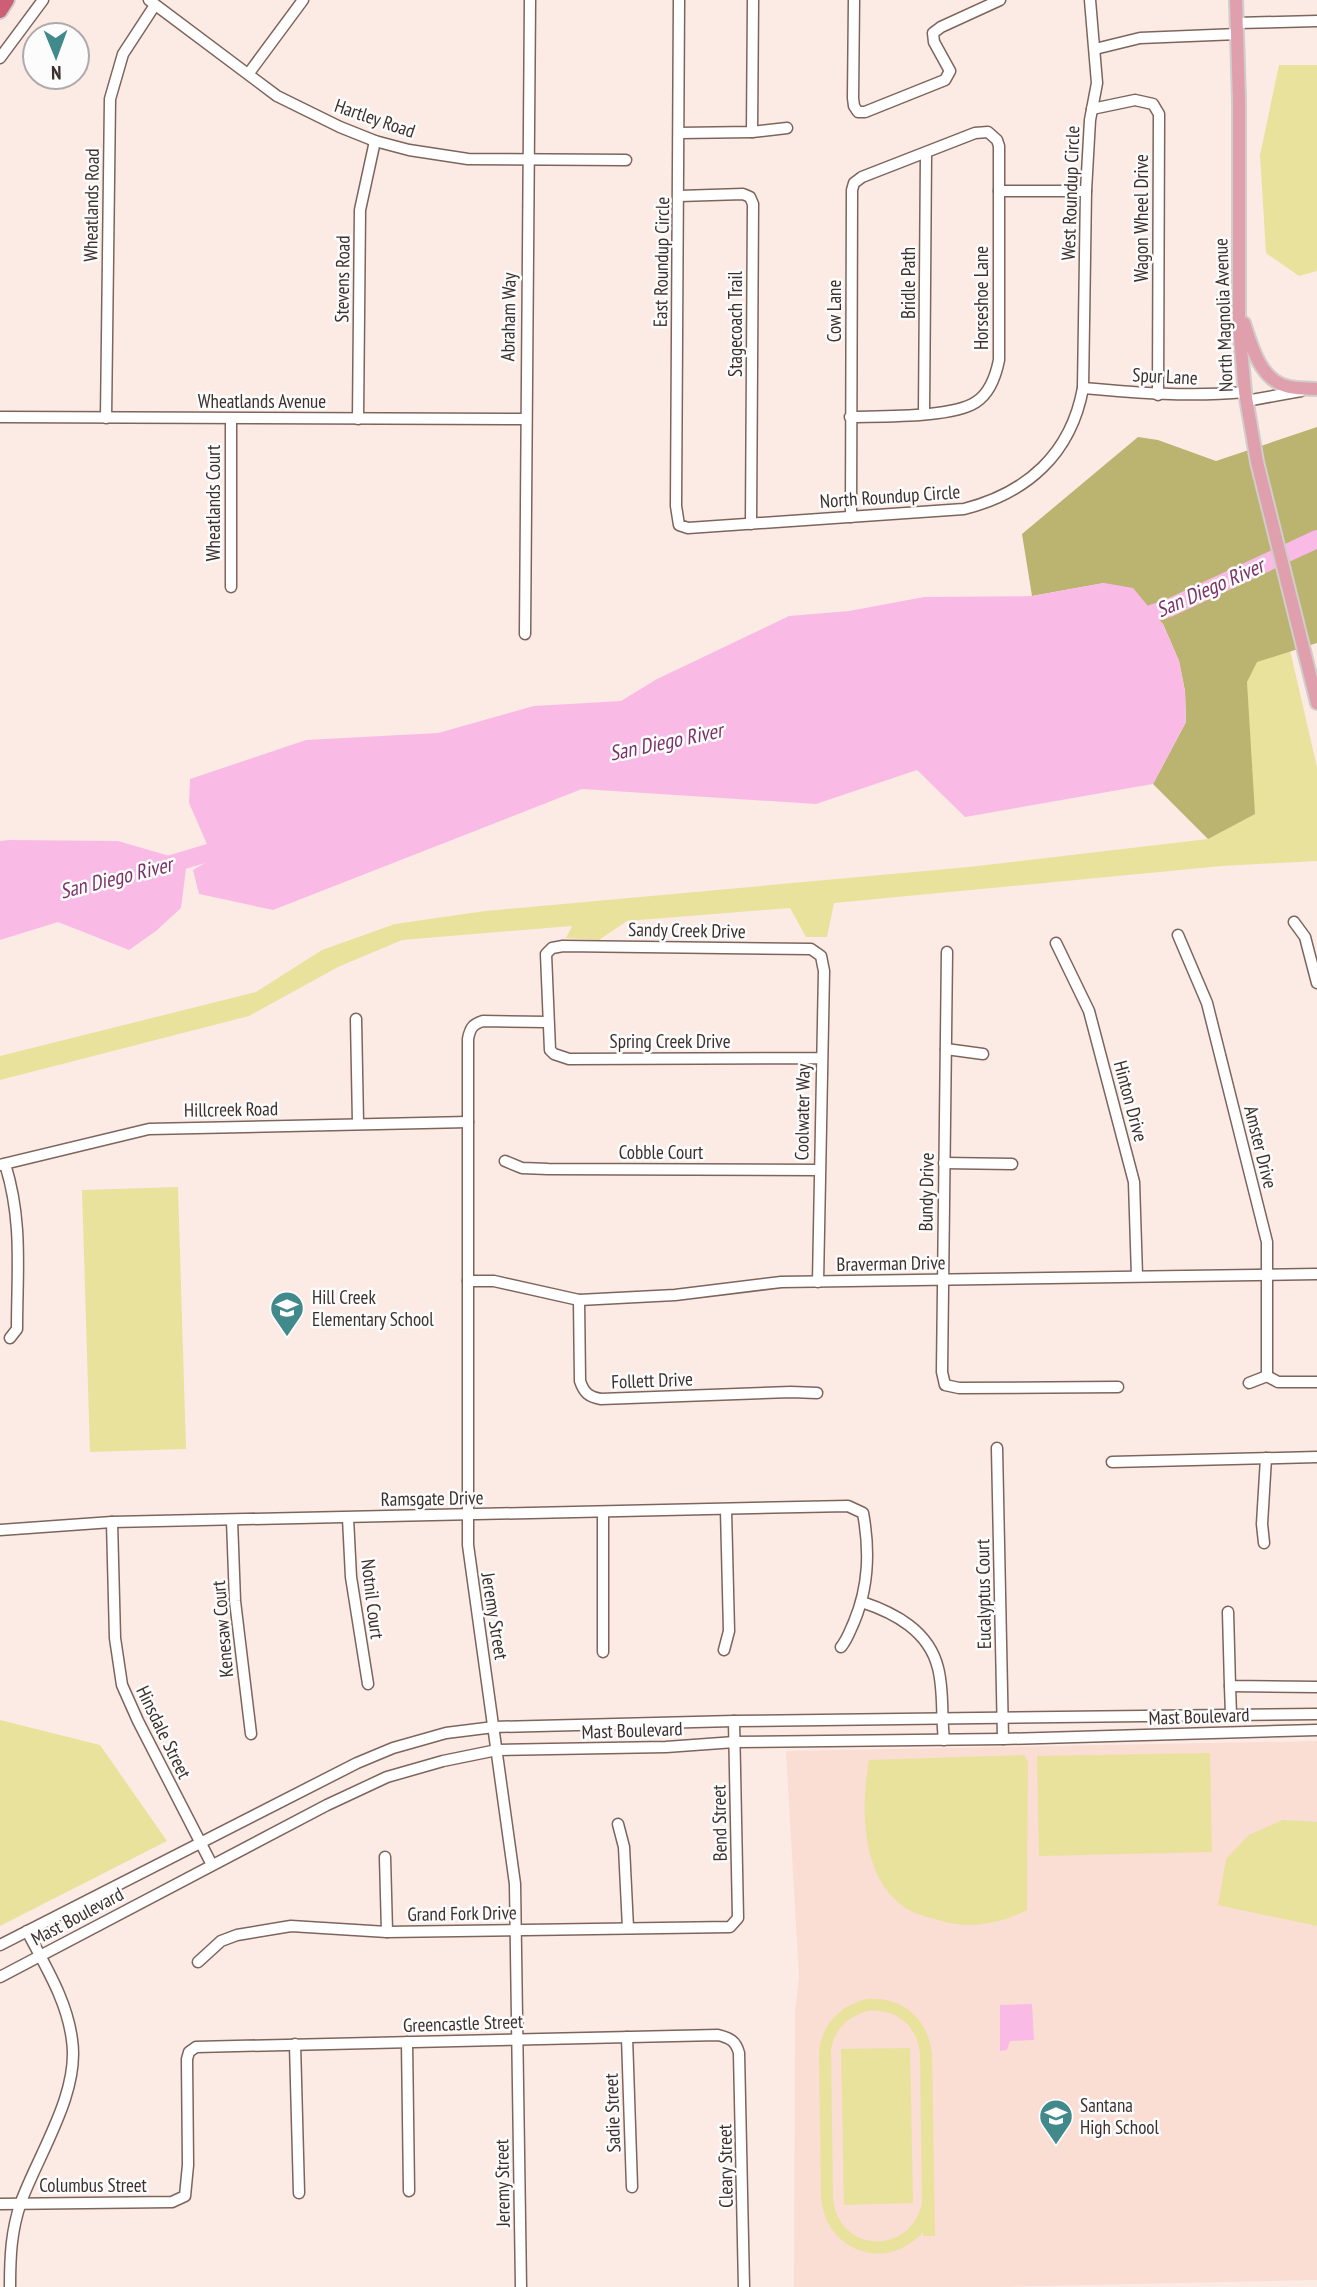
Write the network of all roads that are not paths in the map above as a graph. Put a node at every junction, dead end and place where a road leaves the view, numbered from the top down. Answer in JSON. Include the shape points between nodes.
{"nodes":[{"id":1,"x":7,"y":0,"type":"edge"},
{"id":2,"x":43,"y":0,"type":"edge"},
{"id":3,"x":303,"y":0,"type":"edge"},
{"id":4,"x":530,"y":0,"type":"edge"},
{"id":5,"x":679,"y":0,"type":"edge"},
{"id":6,"x":753,"y":0,"type":"edge"},
{"id":7,"x":854,"y":0,"type":"edge"},
{"id":8,"x":1000,"y":0,"type":"edge"},
{"id":9,"x":1090,"y":0,"type":"edge"},
{"id":10,"x":1236,"y":0,"type":"edge"},
{"id":11,"x":152,"y":2,"type":"edge"},
{"id":12,"x":0,"y":11,"type":"edge"},
{"id":13,"x":1317,"y":21,"type":"edge"},
{"id":14,"x":1237,"y":28,"type":"junction"},
{"id":15,"x":1096,"y":49,"type":"junction"},
{"id":16,"x":0,"y":58,"type":"edge"},
{"id":17,"x":249,"y":73,"type":"junction"},
{"id":18,"x":1092,"y":109,"type":"junction"},
{"id":19,"x":787,"y":128,"type":"dead end"},
{"id":20,"x":679,"y":132,"type":"junction"},
{"id":21,"x":752,"y":132,"type":"junction"},
{"id":22,"x":375,"y":141,"type":"junction"},
{"id":23,"x":926,"y":153,"type":"junction"},
{"id":24,"x":626,"y":160,"type":"dead end"},
{"id":25,"x":527,"y":161,"type":"junction"},
{"id":26,"x":999,"y":191,"type":"junction"},
{"id":27,"x":1086,"y":191,"type":"junction"},
{"id":28,"x":679,"y":196,"type":"junction"},
{"id":29,"x":1238,"y":306,"type":"junction"},
{"id":30,"x":1083,"y":388,"type":"junction"},
{"id":31,"x":1316,"y":388,"type":"edge"},
{"id":32,"x":1158,"y":395,"type":"junction"},
{"id":33,"x":1245,"y":397,"type":"junction"},
{"id":34,"x":924,"y":414,"type":"junction"},
{"id":35,"x":850,"y":417,"type":"junction"},
{"id":36,"x":0,"y":418,"type":"edge"},
{"id":37,"x":106,"y":418,"type":"junction"},
{"id":38,"x":231,"y":419,"type":"junction"},
{"id":39,"x":358,"y":419,"type":"junction"},
{"id":40,"x":525,"y":419,"type":"junction"},
{"id":41,"x":851,"y":517,"type":"junction"},
{"id":42,"x":679,"y":524,"type":"joint"},
{"id":43,"x":751,"y":524,"type":"junction"},
{"id":44,"x":231,"y":587,"type":"dead end"},
{"id":45,"x":525,"y":634,"type":"dead end"},
{"id":46,"x":1317,"y":703,"type":"edge"},
{"id":47,"x":1294,"y":922,"type":"dead end"},
{"id":48,"x":1178,"y":935,"type":"dead end"},
{"id":49,"x":1056,"y":943,"type":"dead end"},
{"id":50,"x":810,"y":949,"type":"joint"},
{"id":51,"x":947,"y":952,"type":"dead end"},
{"id":52,"x":1317,"y":983,"type":"edge"},
{"id":53,"x":356,"y":1019,"type":"dead end"},
{"id":54,"x":548,"y":1022,"type":"junction"},
{"id":55,"x":946,"y":1049,"type":"junction"},
{"id":56,"x":983,"y":1054,"type":"dead end"},
{"id":57,"x":821,"y":1058,"type":"junction"},
{"id":58,"x":468,"y":1122,"type":"junction"},
{"id":59,"x":358,"y":1124,"type":"junction"},
{"id":60,"x":505,"y":1161,"type":"dead end"},
{"id":61,"x":944,"y":1164,"type":"junction"},
{"id":62,"x":1012,"y":1164,"type":"dead end"},
{"id":63,"x":2,"y":1165,"type":"edge"},
{"id":64,"x":819,"y":1170,"type":"junction"},
{"id":65,"x":1317,"y":1274,"type":"edge"},
{"id":66,"x":1267,"y":1275,"type":"junction"},
{"id":67,"x":1137,"y":1276,"type":"junction"},
{"id":68,"x":942,"y":1279,"type":"junction"},
{"id":69,"x":468,"y":1280,"type":"junction"},
{"id":70,"x":818,"y":1282,"type":"junction"},
{"id":71,"x":579,"y":1300,"type":"junction"},
{"id":72,"x":10,"y":1338,"type":"dead end"},
{"id":73,"x":1267,"y":1376,"type":"junction"},
{"id":74,"x":1249,"y":1382,"type":"dead end"},
{"id":75,"x":1317,"y":1382,"type":"edge"},
{"id":76,"x":1118,"y":1387,"type":"dead end"},
{"id":77,"x":817,"y":1393,"type":"dead end"},
{"id":78,"x":998,"y":1448,"type":"dead end"},
{"id":79,"x":1317,"y":1457,"type":"edge"},
{"id":80,"x":1266,"y":1458,"type":"junction"},
{"id":81,"x":1112,"y":1462,"type":"dead end"},
{"id":82,"x":726,"y":1510,"type":"junction"},
{"id":83,"x":603,"y":1512,"type":"junction"},
{"id":84,"x":467,"y":1515,"type":"junction"},
{"id":85,"x":348,"y":1518,"type":"junction"},
{"id":86,"x":232,"y":1520,"type":"junction"},
{"id":87,"x":113,"y":1522,"type":"junction"},
{"id":88,"x":0,"y":1530,"type":"edge"},
{"id":89,"x":1264,"y":1543,"type":"dead end"},
{"id":90,"x":862,"y":1602,"type":"junction"},
{"id":91,"x":1228,"y":1612,"type":"dead end"},
{"id":92,"x":841,"y":1647,"type":"dead end"},
{"id":93,"x":724,"y":1650,"type":"dead end"},
{"id":94,"x":603,"y":1652,"type":"dead end"},
{"id":95,"x":368,"y":1684,"type":"dead end"},
{"id":96,"x":1230,"y":1686,"type":"junction"},
{"id":97,"x":1317,"y":1687,"type":"edge"},
{"id":98,"x":1317,"y":1714,"type":"edge"},
{"id":99,"x":1231,"y":1715,"type":"junction"},
{"id":100,"x":942,"y":1719,"type":"junction"},
{"id":101,"x":1003,"y":1719,"type":"junction"},
{"id":102,"x":734,"y":1721,"type":"junction"},
{"id":103,"x":494,"y":1727,"type":"junction"},
{"id":104,"x":1317,"y":1730,"type":"edge"},
{"id":105,"x":251,"y":1734,"type":"dead end"},
{"id":106,"x":1003,"y":1739,"type":"junction"},
{"id":107,"x":944,"y":1740,"type":"junction"},
{"id":108,"x":735,"y":1742,"type":"junction"},
{"id":109,"x":497,"y":1750,"type":"junction"},
{"id":110,"x":618,"y":1824,"type":"dead end"},
{"id":111,"x":201,"y":1843,"type":"junction"},
{"id":112,"x":385,"y":1857,"type":"dead end"},
{"id":113,"x":212,"y":1865,"type":"junction"},
{"id":114,"x":734,"y":1923,"type":"joint"},
{"id":115,"x":628,"y":1928,"type":"junction"},
{"id":116,"x":517,"y":1930,"type":"junction"},
{"id":117,"x":27,"y":1931,"type":"junction"},
{"id":118,"x":387,"y":1932,"type":"junction"},
{"id":119,"x":0,"y":1945,"type":"edge"},
{"id":120,"x":40,"y":1956,"type":"junction"},
{"id":121,"x":198,"y":1962,"type":"dead end"},
{"id":122,"x":0,"y":1977,"type":"edge"},
{"id":123,"x":627,"y":2037,"type":"junction"},
{"id":124,"x":518,"y":2038,"type":"junction"},
{"id":125,"x":407,"y":2042,"type":"junction"},
{"id":126,"x":295,"y":2044,"type":"junction"},
{"id":127,"x":737,"y":2044,"type":"joint"},
{"id":128,"x":632,"y":2187,"type":"dead end"},
{"id":129,"x":409,"y":2190,"type":"dead end"},
{"id":130,"x":299,"y":2193,"type":"dead end"},
{"id":131,"x":184,"y":2196,"type":"joint"},
{"id":132,"x":21,"y":2203,"type":"junction"},
{"id":133,"x":0,"y":2204,"type":"edge"},
{"id":134,"x":10,"y":2287,"type":"edge"},
{"id":135,"x":521,"y":2287,"type":"edge"},
{"id":136,"x":744,"y":2287,"type":"edge"}],
"edges":[{"from":1,"to":12,"type":"highway"},
{"from":2,"to":16,"type":"street"},
{"from":3,"to":17,"type":"street"},
{"from":4,"to":25,"type":"street","name":"Abraham Way"},
{"from":5,"to":20,"type":"street","name":"East Roundup Circle"},
{"from":6,"to":21,"type":"street"},
{"from":7,"to":8,"type":"street","via":[[853,98],[858,112],[873,111],[945,80],[950,71],[934,42],[935,30]]},
{"from":9,"to":15,"type":"street","name":"West Roundup Circle"},
{"from":10,"to":14,"type":"main road","name":"North Magnolia Avenue"},
{"from":11,"to":17,"type":"street","name":"Hartley Road"},
{"from":11,"to":37,"type":"street","name":"Wheatlands Road","via":[[123,54],[110,99]]},
{"from":13,"to":14,"type":"street"},
{"from":14,"to":15,"type":"street","via":[[1140,38]]},
{"from":14,"to":29,"type":"main road","name":"North Magnolia Avenue"},
{"from":15,"to":18,"type":"street","name":"West Roundup Circle"},
{"from":17,"to":22,"type":"street","name":"Hartley Road","via":[[277,96]]},
{"from":18,"to":27,"type":"street","name":"West Roundup Circle"},
{"from":18,"to":32,"type":"street","name":"Wagon Wheel Drive","via":[[1135,100],[1153,104],[1159,114]]},
{"from":19,"to":21,"type":"street"},
{"from":20,"to":21,"type":"street"},
{"from":20,"to":28,"type":"street","name":"East Roundup Circle"},
{"from":22,"to":25,"type":"street","name":"Hartley Road","via":[[468,159]]},
{"from":22,"to":39,"type":"street","name":"Stevens Road","via":[[360,210]]},
{"from":23,"to":26,"type":"street","name":"Horseshoe Lane","via":[[975,132],[988,132],[999,146]]},
{"from":23,"to":34,"type":"street","name":"Bridle Path"},
{"from":23,"to":35,"type":"street","name":"Cow Lane","via":[[858,179],[852,190]]},
{"from":24,"to":25,"type":"street","name":"Hartley Road"},
{"from":25,"to":40,"type":"street","name":"Abraham Way"},
{"from":26,"to":27,"type":"street"},
{"from":26,"to":34,"type":"street","name":"Horseshoe Lane","via":[[996,373],[976,402]]},
{"from":27,"to":30,"type":"street","name":"West Roundup Circle"},
{"from":28,"to":42,"type":"street","name":"East Roundup Circle"},
{"from":28,"to":43,"type":"street","name":"Stagecoach Trail","via":[[743,194],[753,204]]},
{"from":29,"to":31,"type":"main road","via":[[1258,362],[1269,376],[1285,386]]},
{"from":29,"to":33,"type":"main road","name":"North Magnolia Avenue"},
{"from":30,"to":32,"type":"street","name":"Spur Lane"},
{"from":30,"to":41,"type":"street","name":"North Roundup Circle","via":[[1068,435],[1037,473],[1011,492],[964,509]]},
{"from":31,"to":33,"type":"street","name":"Spur Lane"},
{"from":32,"to":33,"type":"street","name":"Spur Lane"},
{"from":33,"to":46,"type":"main road","name":"North Magnolia Avenue"},
{"from":34,"to":35,"type":"street","name":"Horseshoe Lane"},
{"from":35,"to":41,"type":"street","name":"Cow Lane"},
{"from":36,"to":37,"type":"street","name":"Wheatlands Avenue"},
{"from":37,"to":38,"type":"street","name":"Wheatlands Avenue"},
{"from":38,"to":39,"type":"street","name":"Wheatlands Avenue"},
{"from":38,"to":44,"type":"street","name":"Wheatlands Court"},
{"from":39,"to":40,"type":"street","name":"Wheatlands Avenue"},
{"from":40,"to":45,"type":"street","name":"Abraham Way"},
{"from":41,"to":43,"type":"street","name":"North Roundup Circle"},
{"from":42,"to":43,"type":"street","name":"North Roundup Circle","via":[[688,528]]},
{"from":47,"to":52,"type":"street","via":[[1305,937]]},
{"from":48,"to":66,"type":"street","name":"Amster Drive","via":[[1207,1003],[1267,1242]]},
{"from":49,"to":67,"type":"street","name":"Hinton Drive","via":[[1088,1011],[1134,1182]]},
{"from":50,"to":54,"type":"street","name":"Sandy Creek Drive","via":[[552,948],[547,954]]},
{"from":50,"to":57,"type":"street","name":"Coolwater Way","via":[[821,956],[824,971]]},
{"from":51,"to":55,"type":"street","name":"Bundy Drive"},
{"from":53,"to":59,"type":"street"},
{"from":54,"to":57,"type":"street","name":"Spring Creek Drive","via":[[550,1050],[569,1059]]},
{"from":54,"to":58,"type":"street","name":"Jeremy Street","via":[[474,1024],[468,1048]]},
{"from":55,"to":56,"type":"street"},
{"from":55,"to":61,"type":"street","name":"Bundy Drive"},
{"from":57,"to":64,"type":"street","name":"Coolwater Way"},
{"from":58,"to":59,"type":"street","name":"Hillcreek Road"},
{"from":58,"to":69,"type":"street","name":"Jeremy Street"},
{"from":59,"to":63,"type":"street","name":"Hillcreek Road","via":[[149,1129]]},
{"from":60,"to":64,"type":"street","name":"Cobble Court","via":[[522,1168],[548,1169]]},
{"from":61,"to":62,"type":"street"},
{"from":61,"to":68,"type":"street","name":"Bundy Drive"},
{"from":63,"to":72,"type":"street","via":[[14,1193],[19,1229],[16,1329]]},
{"from":64,"to":70,"type":"street","name":"Coolwater Way"},
{"from":65,"to":66,"type":"street","name":"Braverman Drive"},
{"from":66,"to":67,"type":"street","name":"Braverman Drive"},
{"from":66,"to":73,"type":"street","name":"Amster Drive"},
{"from":67,"to":68,"type":"street","name":"Braverman Drive"},
{"from":68,"to":70,"type":"street","name":"Braverman Drive"},
{"from":68,"to":76,"type":"street","name":"Bundy Drive","via":[[945,1385]]},
{"from":69,"to":71,"type":"street","name":"Braverman Drive","via":[[494,1281]]},
{"from":69,"to":84,"type":"street","name":"Jeremy Street"},
{"from":70,"to":71,"type":"street","name":"Braverman Drive"},
{"from":71,"to":77,"type":"street","name":"Follett Drive","via":[[580,1381],[583,1391],[593,1398]]},
{"from":73,"to":74,"type":"street"},
{"from":73,"to":75,"type":"street","via":[[1278,1382]]},
{"from":78,"to":101,"type":"street","name":"Eucalyptus Court"},
{"from":79,"to":80,"type":"street"},
{"from":80,"to":81,"type":"street"},
{"from":80,"to":89,"type":"street"},
{"from":82,"to":83,"type":"street","name":"Ramsgate Drive"},
{"from":82,"to":90,"type":"street","name":"Ramsgate Drive","via":[[848,1506],[863,1513],[868,1562]]},
{"from":82,"to":93,"type":"street","via":[[729,1631]]},
{"from":83,"to":84,"type":"street","name":"Ramsgate Drive"},
{"from":83,"to":94,"type":"street"},
{"from":84,"to":85,"type":"street","name":"Ramsgate Drive"},
{"from":84,"to":103,"type":"street","name":"Jeremy Street","via":[[469,1566]]},
{"from":85,"to":86,"type":"street","name":"Ramsgate Drive"},
{"from":85,"to":95,"type":"street","name":"Notnil Court","via":[[351,1577]]},
{"from":86,"to":87,"type":"street","name":"Ramsgate Drive"},
{"from":86,"to":105,"type":"street","name":"Kenesaw Court","via":[[235,1601]]},
{"from":87,"to":88,"type":"street","name":"Ramsgate Drive"},
{"from":87,"to":111,"type":"street","name":"Hinsdale Street","via":[[122,1685]]},
{"from":90,"to":92,"type":"street"},
{"from":90,"to":100,"type":"street","via":[[894,1614],[923,1640],[938,1667]]},
{"from":91,"to":96,"type":"street"},
{"from":96,"to":97,"type":"street"},
{"from":96,"to":99,"type":"street"},
{"from":98,"to":99,"type":"street","name":"Mast Boulevard"},
{"from":99,"to":101,"type":"street","name":"Mast Boulevard"},
{"from":100,"to":101,"type":"street","name":"Mast Boulevard"},
{"from":100,"to":102,"type":"street","name":"Mast Boulevard"},
{"from":100,"to":107,"type":"street"},
{"from":101,"to":106,"type":"street","name":"Eucalyptus Court"},
{"from":102,"to":103,"type":"street","name":"Mast Boulevard"},
{"from":102,"to":108,"type":"street","name":"Bend Street"},
{"from":103,"to":109,"type":"street","name":"Jeremy Street"},
{"from":103,"to":111,"type":"street","name":"Mast Boulevard","via":[[446,1733],[393,1748]]},
{"from":104,"to":106,"type":"street","name":"Mast Boulevard"},
{"from":106,"to":107,"type":"street","name":"Mast Boulevard"},
{"from":107,"to":108,"type":"street","name":"Mast Boulevard"},
{"from":108,"to":109,"type":"street","name":"Mast Boulevard"},
{"from":108,"to":114,"type":"street","name":"Bend Street","via":[[738,1918]]},
{"from":109,"to":113,"type":"street","name":"Mast Boulevard","via":[[387,1777]]},
{"from":109,"to":116,"type":"street","name":"Jeremy Street"},
{"from":110,"to":115,"type":"street","via":[[624,1847]]},
{"from":111,"to":113,"type":"street","name":"Hinsdale Street"},
{"from":111,"to":117,"type":"street","name":"Mast Boulevard"},
{"from":112,"to":118,"type":"street"},
{"from":113,"to":120,"type":"street","name":"Mast Boulevard"},
{"from":114,"to":115,"type":"street","name":"Grand Fork Drive","via":[[719,1928]]},
{"from":115,"to":116,"type":"street","name":"Grand Fork Drive"},
{"from":116,"to":118,"type":"street","name":"Grand Fork Drive"},
{"from":116,"to":124,"type":"street","name":"Jeremy Street"},
{"from":117,"to":119,"type":"street","name":"Mast Boulevard"},
{"from":117,"to":120,"type":"street"},
{"from":118,"to":121,"type":"street","name":"Grand Fork Drive","via":[[292,1926],[221,1941]]},
{"from":120,"to":122,"type":"street","name":"Mast Boulevard"},
{"from":120,"to":132,"type":"street","via":[[67,2013],[72,2069],[66,2095]]},
{"from":123,"to":124,"type":"street","name":"Greencastle Street"},
{"from":123,"to":127,"type":"street","name":"Greencastle Street","via":[[718,2035]]},
{"from":123,"to":128,"type":"street","name":"Sadie Street"},
{"from":124,"to":125,"type":"street","name":"Greencastle Street"},
{"from":124,"to":135,"type":"street","name":"Jeremy Street"},
{"from":125,"to":126,"type":"street","name":"Greencastle Street"},
{"from":125,"to":129,"type":"street"},
{"from":126,"to":130,"type":"street"},
{"from":126,"to":131,"type":"street","name":"Greencastle Street","via":[[205,2046],[189,2052]]},
{"from":127,"to":136,"type":"street","name":"Cleary Street"},
{"from":131,"to":132,"type":"street","name":"Columbus Street","via":[[172,2202]]},
{"from":132,"to":133,"type":"street","name":"Columbus Street"},
{"from":132,"to":134,"type":"street","via":[[10,2245]]}]}
